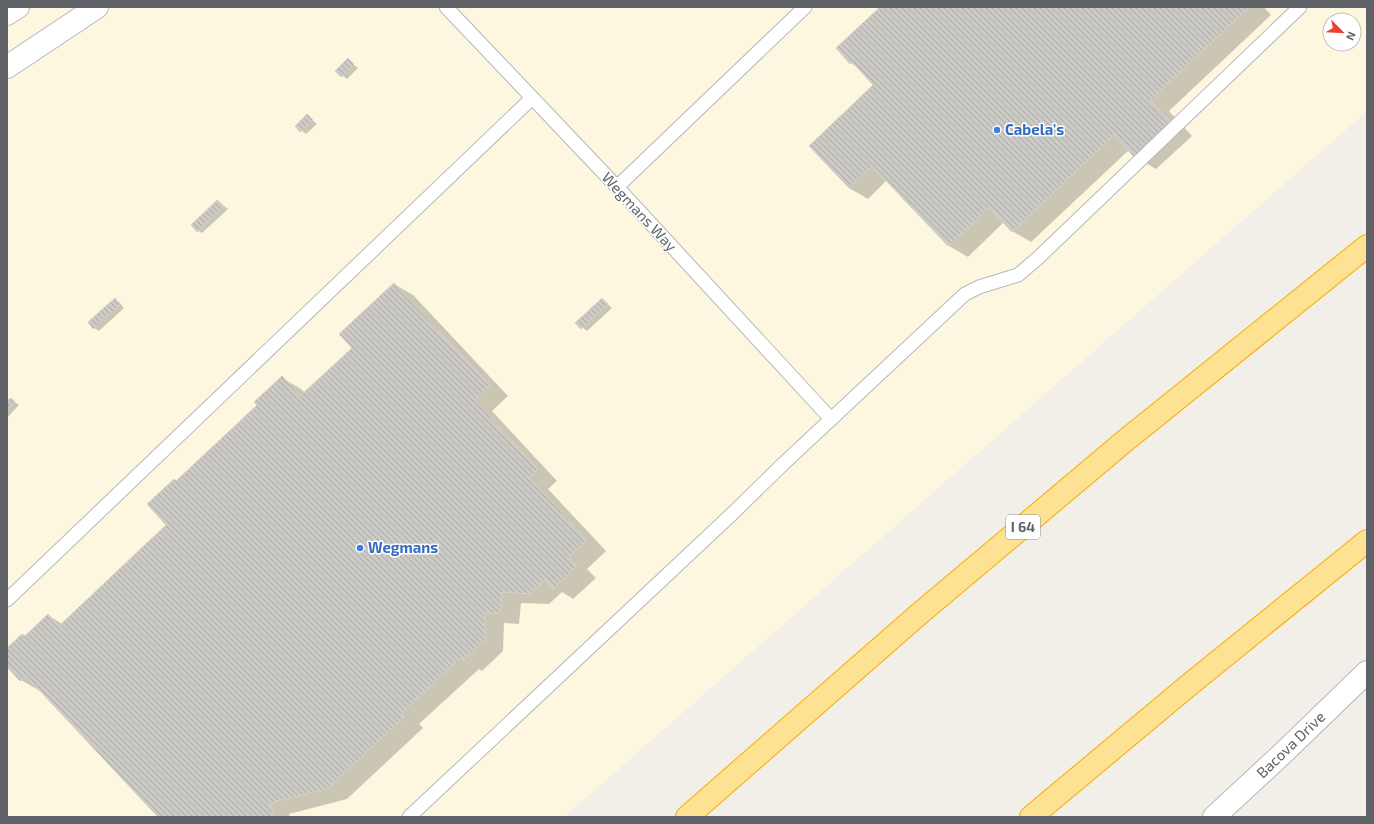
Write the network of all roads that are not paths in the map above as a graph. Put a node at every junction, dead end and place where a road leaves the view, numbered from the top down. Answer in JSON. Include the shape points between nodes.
{"nodes":[{"id":1,"x":18,"y":7,"type":"edge"},
{"id":2,"x":97,"y":7,"type":"edge"},
{"id":3,"x":446,"y":7,"type":"edge"},
{"id":4,"x":805,"y":7,"type":"edge"},
{"id":5,"x":1296,"y":8,"type":"edge"},
{"id":6,"x":7,"y":14,"type":"edge"},
{"id":7,"x":7,"y":67,"type":"edge"},
{"id":8,"x":532,"y":98,"type":"junction"},
{"id":9,"x":617,"y":187,"type":"junction"},
{"id":10,"x":1367,"y":246,"type":"edge"},
{"id":11,"x":831,"y":419,"type":"junction"},
{"id":12,"x":1367,"y":541,"type":"edge"},
{"id":13,"x":7,"y":600,"type":"edge"},
{"id":14,"x":1367,"y":672,"type":"edge"},
{"id":15,"x":409,"y":817,"type":"edge"},
{"id":16,"x":687,"y":817,"type":"edge"},
{"id":17,"x":1031,"y":817,"type":"edge"},
{"id":18,"x":1214,"y":817,"type":"edge"}],
"edges":[{"from":1,"to":6,"type":"street"},
{"from":2,"to":7,"type":"street"},
{"from":3,"to":8,"type":"lane","name":"Wegmans Way"},
{"from":4,"to":9,"type":"lane"},
{"from":5,"to":11,"type":"lane","via":[[1018,276],[979,287],[965,294]]},
{"from":8,"to":9,"type":"lane","name":"Wegmans Way"},
{"from":8,"to":13,"type":"lane"},
{"from":9,"to":11,"type":"lane","name":"Wegmans Way"},
{"from":10,"to":16,"type":"highway","number":"I 64","via":[[1126,440],[918,615]]},
{"from":11,"to":15,"type":"lane"},
{"from":12,"to":17,"type":"highway"},
{"from":14,"to":18,"type":"street","name":"Bacova Drive"}]}
